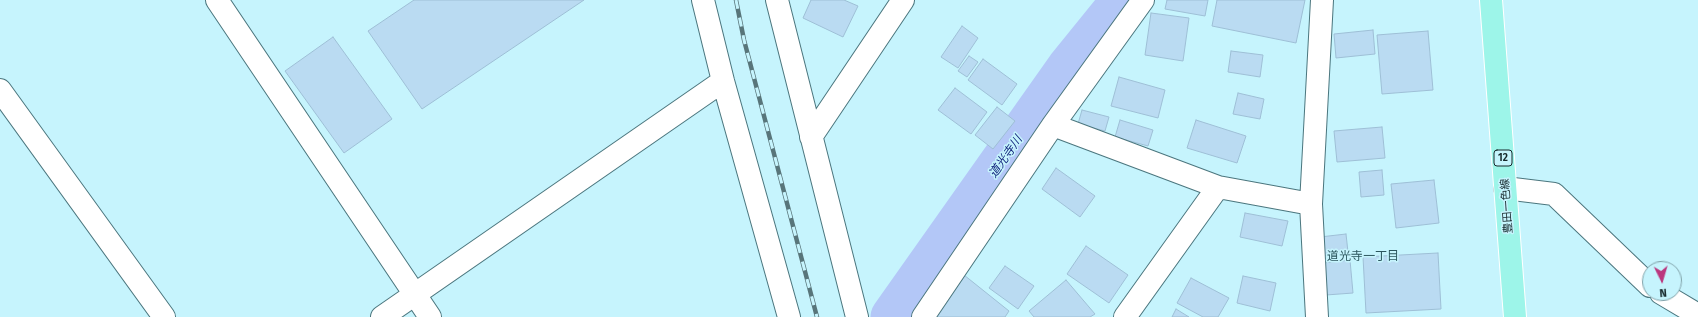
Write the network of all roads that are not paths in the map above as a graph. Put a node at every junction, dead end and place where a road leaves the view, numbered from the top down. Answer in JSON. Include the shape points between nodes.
{"nodes":[{"id":1,"x":217,"y":0,"type":"edge"},
{"id":2,"x":703,"y":0,"type":"edge"},
{"id":3,"x":777,"y":0,"type":"edge"},
{"id":4,"x":903,"y":0,"type":"edge"},
{"id":5,"x":1143,"y":0,"type":"edge"},
{"id":6,"x":1322,"y":0,"type":"edge"},
{"id":7,"x":1491,"y":0,"type":"edge"},
{"id":8,"x":723,"y":81,"type":"junction"},
{"id":9,"x":0,"y":90,"type":"edge"},
{"id":10,"x":1053,"y":125,"type":"junction"},
{"id":11,"x":812,"y":137,"type":"junction"},
{"id":12,"x":1218,"y":187,"type":"junction"},
{"id":13,"x":1505,"y":188,"type":"junction"},
{"id":14,"x":1311,"y":204,"type":"junction"},
{"id":15,"x":1642,"y":278,"type":"edge"},
{"id":16,"x":415,"y":294,"type":"junction"},
{"id":17,"x":1674,"y":301,"type":"edge"},
{"id":18,"x":1698,"y":315,"type":"edge"},
{"id":19,"x":164,"y":317,"type":"edge"},
{"id":20,"x":382,"y":317,"type":"edge"},
{"id":21,"x":430,"y":317,"type":"edge"},
{"id":22,"x":789,"y":317,"type":"edge"},
{"id":23,"x":857,"y":317,"type":"edge"},
{"id":24,"x":923,"y":317,"type":"edge"},
{"id":25,"x":1125,"y":317,"type":"edge"},
{"id":26,"x":1317,"y":317,"type":"edge"},
{"id":27,"x":1515,"y":317,"type":"edge"}],
"edges":[{"from":1,"to":16,"type":"street"},
{"from":2,"to":8,"type":"street"},
{"from":3,"to":11,"type":"street"},
{"from":4,"to":11,"type":"street"},
{"from":5,"to":10,"type":"street"},
{"from":6,"to":14,"type":"street"},
{"from":7,"to":13,"type":"main road","name":"豊田一色線","number":"12"},
{"from":8,"to":16,"type":"street"},
{"from":8,"to":22,"type":"street"},
{"from":9,"to":19,"type":"street"},
{"from":10,"to":12,"type":"street"},
{"from":10,"to":24,"type":"street"},
{"from":11,"to":23,"type":"street"},
{"from":12,"to":14,"type":"street"},
{"from":12,"to":25,"type":"street"},
{"from":13,"to":15,"type":"street","via":[[1554,194]]},
{"from":13,"to":27,"type":"main road","name":"豊田一色線","number":"12"},
{"from":14,"to":26,"type":"street"},
{"from":16,"to":20,"type":"street"},
{"from":16,"to":21,"type":"street"},
{"from":17,"to":18,"type":"street"}]}
